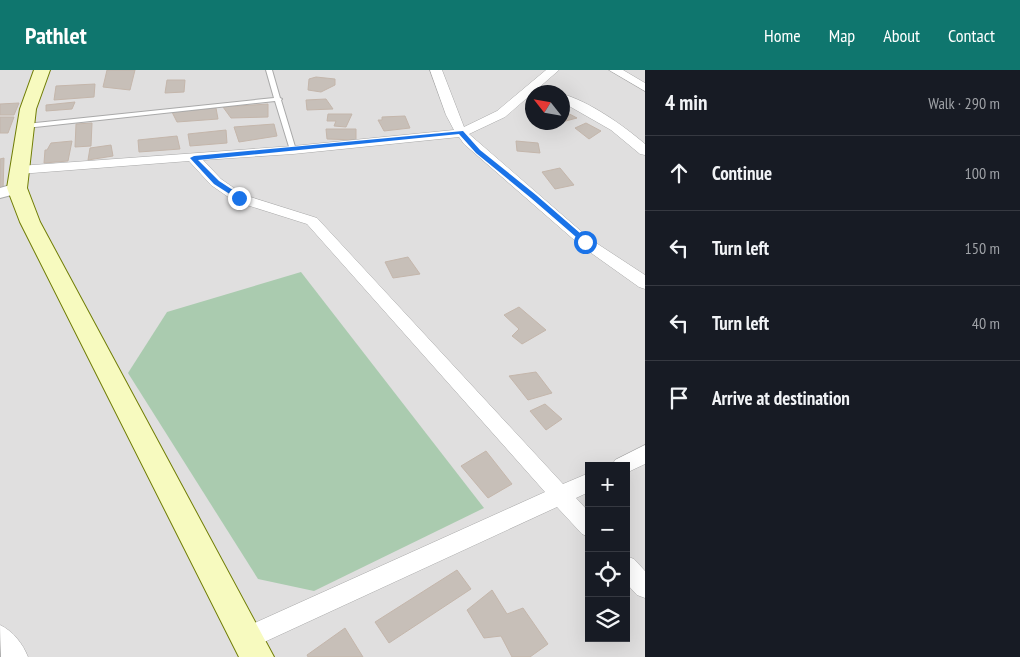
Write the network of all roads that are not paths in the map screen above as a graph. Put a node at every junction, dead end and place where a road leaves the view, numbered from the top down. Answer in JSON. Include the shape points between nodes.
{"nodes":[{"id":1,"x":42,"y":70,"type":"edge"},
{"id":2,"x":269,"y":70,"type":"edge"},
{"id":3,"x":436,"y":70,"type":"edge"},
{"id":4,"x":553,"y":70,"type":"edge"},
{"id":5,"x":615,"y":70,"type":"edge"},
{"id":6,"x":536,"y":83,"type":"junction"},
{"id":7,"x":540,"y":85,"type":"edge"},
{"id":8,"x":645,"y":88,"type":"edge"},
{"id":9,"x":279,"y":99,"type":"junction"},
{"id":10,"x":570,"y":100,"type":"edge"},
{"id":11,"x":26,"y":126,"type":"junction"},
{"id":12,"x":460,"y":133,"type":"junction"},
{"id":13,"x":293,"y":150,"type":"junction"},
{"id":14,"x":645,"y":151,"type":"edge"},
{"id":15,"x":194,"y":158,"type":"junction"},
{"id":16,"x":12,"y":184,"type":"edge"},
{"id":17,"x":645,"y":283,"type":"edge"},
{"id":18,"x":645,"y":454,"type":"edge"},
{"id":19,"x":630,"y":462,"type":"edge"},
{"id":20,"x":585,"y":484,"type":"edge"},
{"id":21,"x":559,"y":496,"type":"junction"},
{"id":22,"x":585,"y":523,"type":"edge"},
{"id":23,"x":630,"y":571,"type":"edge"},
{"id":24,"x":645,"y":586,"type":"edge"},
{"id":25,"x":0,"y":637,"type":"edge"},
{"id":26,"x":252,"y":648,"type":"edge"},
{"id":27,"x":16,"y":657,"type":"edge"}],
"edges":[{"from":1,"to":11,"type":"main road","via":[[28,109]]},
{"from":2,"to":9,"type":"lane"},
{"from":3,"to":12,"type":"street","via":[[449,112]]},
{"from":4,"to":6,"type":"street"},
{"from":5,"to":8,"type":"street"},
{"from":6,"to":7,"type":"street"},
{"from":6,"to":12,"type":"street","via":[[501,114]]},
{"from":9,"to":11,"type":"lane"},
{"from":9,"to":13,"type":"lane"},
{"from":10,"to":14,"type":"street","via":[[635,141]]},
{"from":11,"to":16,"type":"main road"},
{"from":12,"to":13,"type":"street"},
{"from":12,"to":17,"type":"street","via":[[585,242]]},
{"from":13,"to":15,"type":"street"},
{"from":15,"to":16,"type":"street"},
{"from":15,"to":21,"type":"street","via":[[216,182],[239,198],[312,221]]},
{"from":16,"to":26,"type":"main road"},
{"from":18,"to":19,"type":"street"},
{"from":20,"to":21,"type":"street"},
{"from":21,"to":22,"type":"street"},
{"from":21,"to":26,"type":"street"},
{"from":23,"to":24,"type":"street"},
{"from":25,"to":27,"type":"street"}]}
